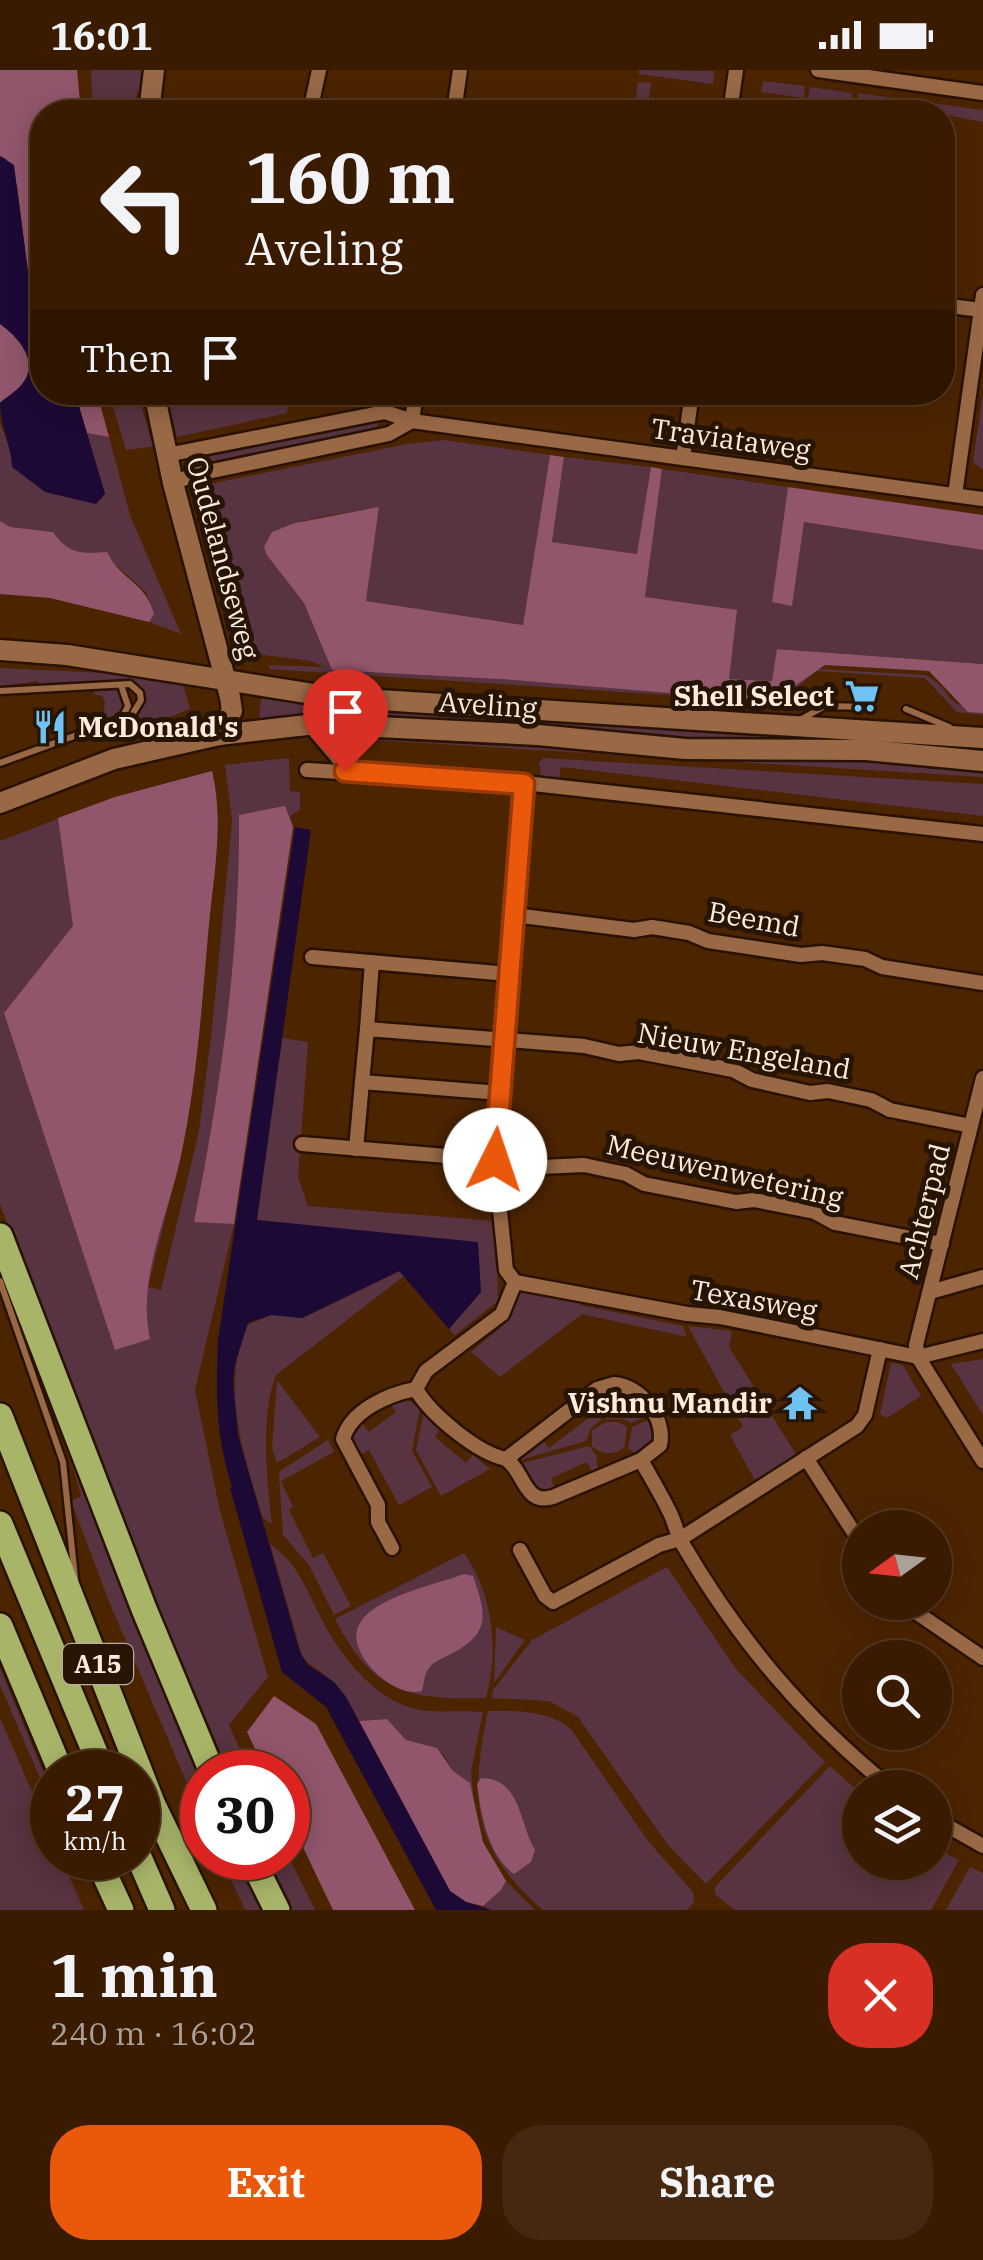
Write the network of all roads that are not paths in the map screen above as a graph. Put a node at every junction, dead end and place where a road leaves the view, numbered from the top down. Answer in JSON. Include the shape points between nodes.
{"nodes":[{"id":1,"x":154,"y":70,"type":"edge"},
{"id":2,"x":319,"y":70,"type":"edge"},
{"id":3,"x":460,"y":70,"type":"edge"},
{"id":4,"x":736,"y":70,"type":"edge"},
{"id":5,"x":818,"y":70,"type":"edge"},
{"id":6,"x":827,"y":71,"type":"edge"},
{"id":7,"x":930,"y":78,"type":"edge"},
{"id":8,"x":983,"y":93,"type":"edge"},
{"id":9,"x":150,"y":100,"type":"edge"},
{"id":10,"x":313,"y":100,"type":"edge"},
{"id":11,"x":456,"y":100,"type":"edge"},
{"id":12,"x":732,"y":100,"type":"edge"},
{"id":13,"x":982,"y":303,"type":"edge"},
{"id":14,"x":955,"y":304,"type":"edge"},
{"id":15,"x":157,"y":405,"type":"edge"},
{"id":16,"x":414,"y":405,"type":"edge"},
{"id":17,"x":690,"y":405,"type":"edge"},
{"id":18,"x":412,"y":421,"type":"junction"},
{"id":19,"x":167,"y":455,"type":"junction"},
{"id":20,"x":682,"y":458,"type":"junction"},
{"id":21,"x":174,"y":483,"type":"junction"},
{"id":22,"x":955,"y":496,"type":"junction"},
{"id":23,"x":983,"y":499,"type":"edge"},
{"id":24,"x":0,"y":650,"type":"edge"},
{"id":25,"x":226,"y":681,"type":"junction"},
{"id":26,"x":120,"y":684,"type":"junction"},
{"id":27,"x":0,"y":692,"type":"edge"},
{"id":28,"x":868,"y":706,"type":"dead end"},
{"id":29,"x":906,"y":709,"type":"dead end"},
{"id":30,"x":121,"y":719,"type":"junction"},
{"id":31,"x":304,"y":724,"type":"junction"},
{"id":32,"x":791,"y":726,"type":"junction"},
{"id":33,"x":219,"y":735,"type":"junction"},
{"id":34,"x":976,"y":738,"type":"edge"},
{"id":35,"x":983,"y":761,"type":"edge"},
{"id":36,"x":0,"y":763,"type":"edge"},
{"id":37,"x":307,"y":770,"type":"dead end"},
{"id":38,"x":343,"y":770,"type":"junction"},
{"id":39,"x":524,"y":784,"type":"junction"},
{"id":40,"x":0,"y":803,"type":"edge"},
{"id":41,"x":983,"y":834,"type":"edge"},
{"id":42,"x":514,"y":916,"type":"junction"},
{"id":43,"x":312,"y":957,"type":"dead end"},
{"id":44,"x":372,"y":962,"type":"junction"},
{"id":45,"x":509,"y":974,"type":"junction"},
{"id":46,"x":983,"y":983,"type":"edge"},
{"id":47,"x":366,"y":1029,"type":"junction"},
{"id":48,"x":504,"y":1040,"type":"junction"},
{"id":49,"x":983,"y":1078,"type":"edge"},
{"id":50,"x":362,"y":1082,"type":"junction"},
{"id":51,"x":500,"y":1092,"type":"junction"},
{"id":52,"x":975,"y":1131,"type":"edge"},
{"id":53,"x":302,"y":1144,"type":"dead end"},
{"id":54,"x":356,"y":1149,"type":"junction"},
{"id":55,"x":495,"y":1164,"type":"junction"},
{"id":56,"x":0,"y":1236,"type":"edge"},
{"id":57,"x":942,"y":1244,"type":"junction"},
{"id":58,"x":983,"y":1276,"type":"edge"},
{"id":59,"x":0,"y":1281,"type":"edge"},
{"id":60,"x":515,"y":1282,"type":"junction"},
{"id":61,"x":930,"y":1292,"type":"junction"},
{"id":62,"x":983,"y":1340,"type":"edge"},
{"id":63,"x":880,"y":1349,"type":"junction"},
{"id":64,"x":918,"y":1357,"type":"junction"},
{"id":65,"x":416,"y":1389,"type":"junction"},
{"id":66,"x":0,"y":1416,"type":"edge"},
{"id":67,"x":806,"y":1458,"type":"junction"},
{"id":68,"x":506,"y":1459,"type":"junction"},
{"id":69,"x":642,"y":1460,"type":"junction"},
{"id":70,"x":983,"y":1461,"type":"edge"},
{"id":71,"x":842,"y":1514,"type":"edge"},
{"id":72,"x":0,"y":1524,"type":"edge"},
{"id":73,"x":680,"y":1540,"type":"junction"},
{"id":74,"x":392,"y":1548,"type":"dead end"},
{"id":75,"x":520,"y":1550,"type":"dead end"},
{"id":76,"x":80,"y":1619,"type":"junction"},
{"id":77,"x":927,"y":1620,"type":"edge"},
{"id":78,"x":0,"y":1626,"type":"edge"},
{"id":79,"x":983,"y":1658,"type":"edge"},
{"id":80,"x":52,"y":1750,"type":"edge"},
{"id":81,"x":94,"y":1750,"type":"edge"},
{"id":82,"x":203,"y":1750,"type":"edge"},
{"id":83,"x":871,"y":1770,"type":"edge"},
{"id":84,"x":952,"y":1829,"type":"edge"},
{"id":85,"x":983,"y":1846,"type":"edge"},
{"id":86,"x":107,"y":1880,"type":"edge"},
{"id":87,"x":149,"y":1880,"type":"edge"},
{"id":88,"x":262,"y":1880,"type":"edge"},
{"id":89,"x":121,"y":1910,"type":"edge"},
{"id":90,"x":162,"y":1910,"type":"edge"},
{"id":91,"x":204,"y":1910,"type":"edge"},
{"id":92,"x":277,"y":1910,"type":"edge"}],
"edges":[{"from":1,"to":9,"type":"main road"},
{"from":2,"to":10,"type":"street"},
{"from":3,"to":11,"type":"street"},
{"from":4,"to":12,"type":"street"},
{"from":5,"to":6,"type":"street"},
{"from":6,"to":7,"type":"street"},
{"from":7,"to":8,"type":"street"},
{"from":13,"to":14,"type":"street"},
{"from":13,"to":22,"type":"street"},
{"from":15,"to":19,"type":"main road","name":"Oudelandseweg"},
{"from":16,"to":18,"type":"street"},
{"from":17,"to":20,"type":"street"},
{"from":18,"to":19,"type":"street","name":"Traviataweg","via":[[385,412]]},
{"from":18,"to":20,"type":"street","name":"Traviataweg"},
{"from":18,"to":21,"type":"street","name":"Traviataweg","via":[[390,434]]},
{"from":19,"to":21,"type":"main road","name":"Oudelandseweg"},
{"from":20,"to":22,"type":"street","name":"Traviataweg"},
{"from":21,"to":25,"type":"main road","name":"Oudelandseweg"},
{"from":22,"to":23,"type":"street","name":"Traviataweg"},
{"from":24,"to":25,"type":"main road","name":"Aveling"},
{"from":25,"to":32,"type":"main road","name":"Aveling","via":[[349,698]]},
{"from":25,"to":33,"type":"main road","name":"Oudelandseweg","via":[[232,711]]},
{"from":26,"to":27,"type":"lane"},
{"from":26,"to":30,"type":"lane","via":[[128,706]]},
{"from":26,"to":30,"type":"lane","via":[[136,687],[141,700],[137,711]]},
{"from":28,"to":32,"type":"lane","via":[[825,706]]},
{"from":29,"to":34,"type":"lane"},
{"from":30,"to":36,"type":"lane"},
{"from":31,"to":33,"type":"main road","name":"Aveling"},
{"from":31,"to":35,"type":"main road","name":"Aveling"},
{"from":31,"to":38,"type":"lane"},
{"from":32,"to":34,"type":"main road","name":"Aveling"},
{"from":33,"to":40,"type":"main road","name":"Aveling","via":[[114,759]]},
{"from":37,"to":38,"type":"street"},
{"from":38,"to":39,"type":"street"},
{"from":39,"to":41,"type":"street"},
{"from":39,"to":42,"type":"street"},
{"from":42,"to":45,"type":"street"},
{"from":42,"to":46,"type":"street","name":"Beemd","via":[[670,930]]},
{"from":43,"to":44,"type":"street"},
{"from":44,"to":45,"type":"street"},
{"from":44,"to":47,"type":"street"},
{"from":45,"to":48,"type":"street"},
{"from":47,"to":48,"type":"street","name":"Nieuw Engeland"},
{"from":47,"to":50,"type":"street"},
{"from":48,"to":51,"type":"street"},
{"from":48,"to":52,"type":"street","name":"Nieuw Engeland","via":[[638,1052],[733,1070],[752,1080],[871,1100]]},
{"from":49,"to":52,"type":"street","name":"Achterpad"},
{"from":50,"to":51,"type":"street"},
{"from":50,"to":54,"type":"street"},
{"from":51,"to":55,"type":"street"},
{"from":52,"to":57,"type":"street","name":"Achterpad"},
{"from":53,"to":54,"type":"street","name":"Meeuwenwetering"},
{"from":54,"to":55,"type":"street","name":"Meeuwenwetering"},
{"from":55,"to":57,"type":"street","name":"Meeuwenwetering","via":[[584,1165],[644,1184],[816,1212],[835,1223]]},
{"from":55,"to":60,"type":"street","via":[[506,1270]]},
{"from":56,"to":82,"type":"highway","number":"A15"},
{"from":57,"to":61,"type":"street","name":"Achterpad"},
{"from":58,"to":61,"type":"street"},
{"from":59,"to":76,"type":"lane","via":[[62,1462]]},
{"from":60,"to":63,"type":"street","name":"Texasweg"},
{"from":60,"to":65,"type":"street","via":[[502,1314],[426,1371]]},
{"from":61,"to":64,"type":"street","name":"Achterpad"},
{"from":62,"to":64,"type":"street","name":"Texasweg"},
{"from":63,"to":64,"type":"street","name":"Texasweg"},
{"from":63,"to":67,"type":"street","via":[[862,1421]]},
{"from":64,"to":70,"type":"street"},
{"from":65,"to":68,"type":"street","via":[[424,1404],[481,1449]]},
{"from":65,"to":74,"type":"street","via":[[388,1394],[343,1435]]},
{"from":66,"to":76,"type":"highway","number":"A15"},
{"from":67,"to":71,"type":"street"},
{"from":67,"to":73,"type":"street"},
{"from":68,"to":69,"type":"street","via":[[533,1496],[544,1500]]},
{"from":68,"to":69,"type":"street","via":[[598,1389],[614,1384],[635,1390],[661,1427],[660,1445]]},
{"from":69,"to":73,"type":"street"},
{"from":72,"to":81,"type":"highway","number":"A15"},
{"from":73,"to":75,"type":"street","via":[[557,1601],[545,1596]]},
{"from":73,"to":83,"type":"street","via":[[774,1678]]},
{"from":76,"to":91,"type":"highway","number":"A15","via":[[153,1805]]},
{"from":77,"to":79,"type":"street"},
{"from":78,"to":80,"type":"highway","number":"A15"},
{"from":84,"to":85,"type":"street"},
{"from":86,"to":89,"type":"highway"},
{"from":87,"to":90,"type":"highway"},
{"from":88,"to":92,"type":"highway"}]}
